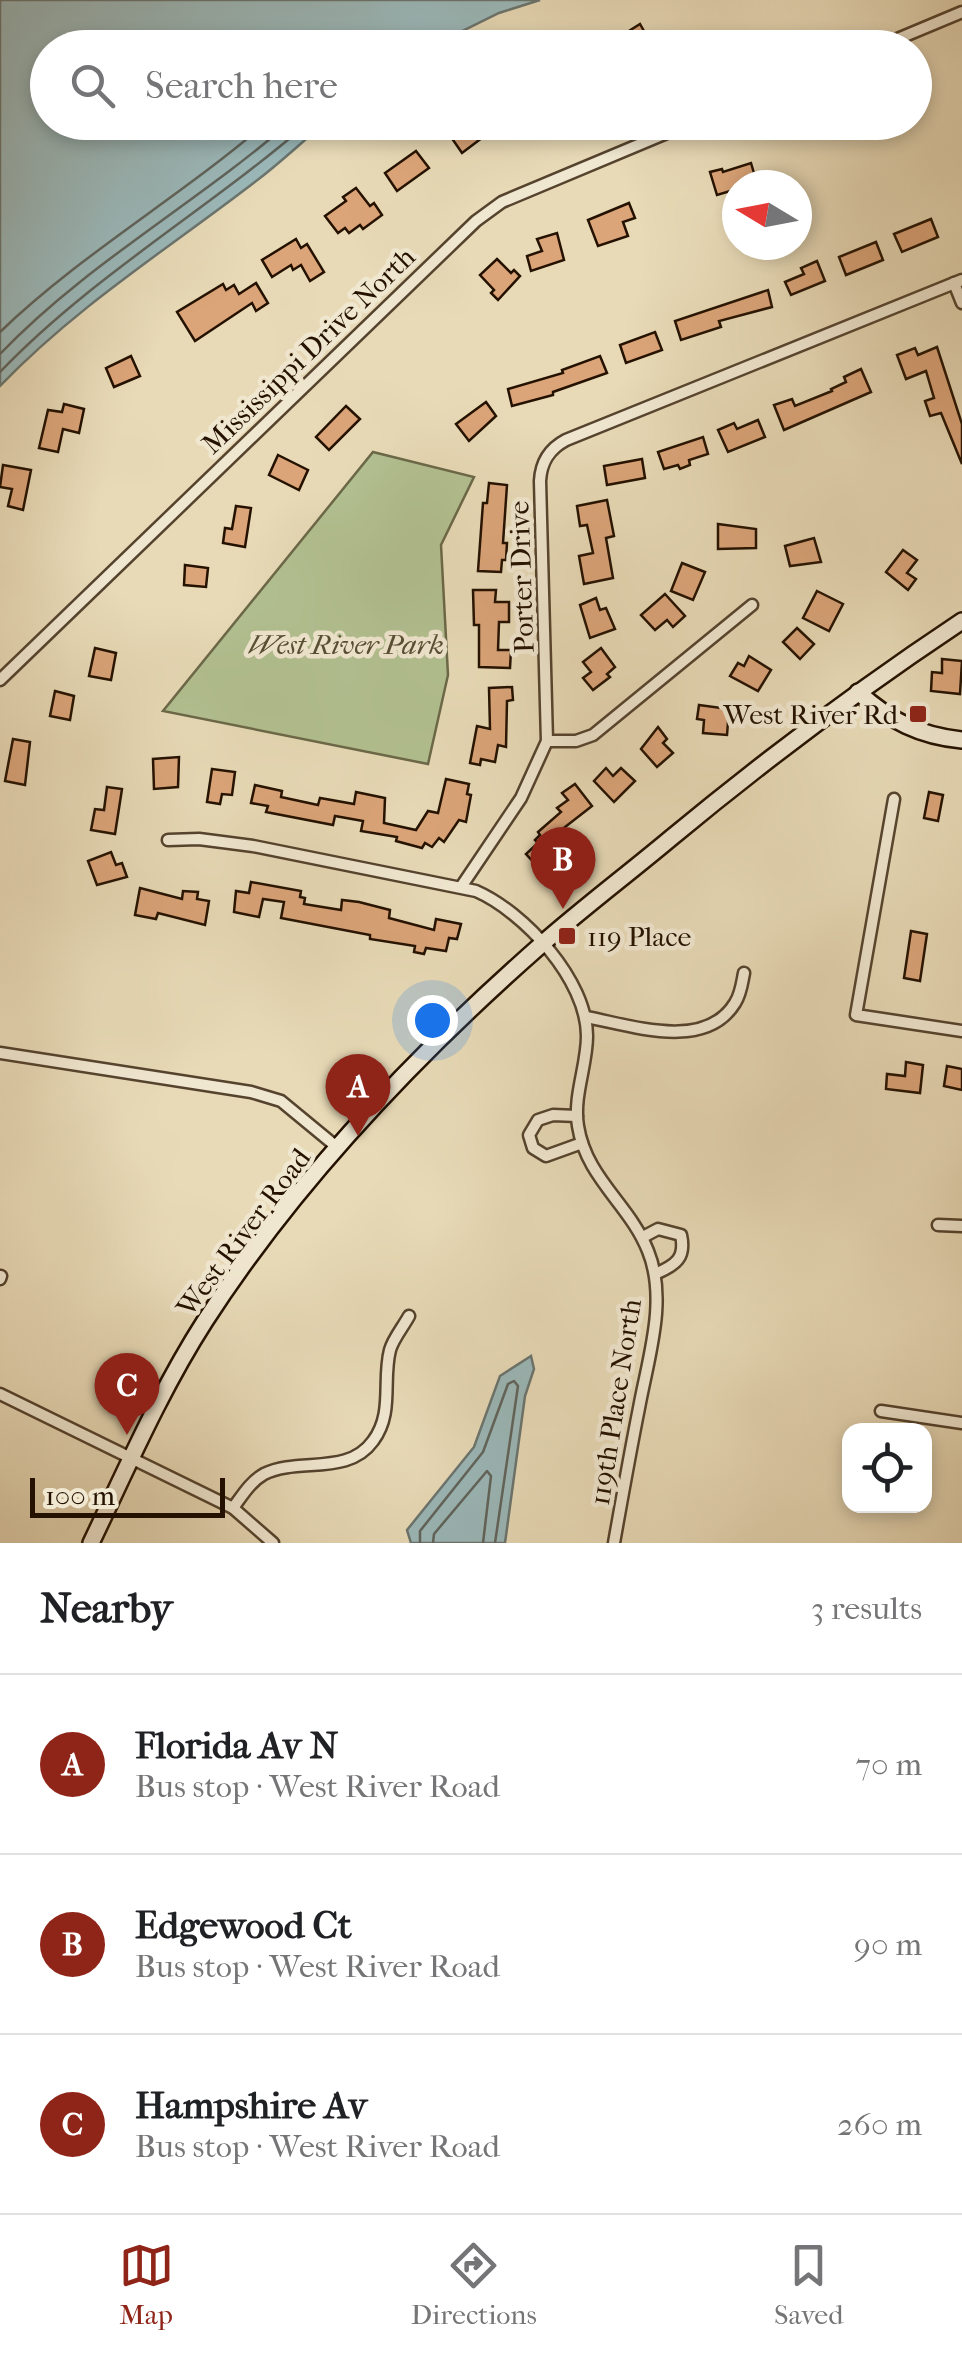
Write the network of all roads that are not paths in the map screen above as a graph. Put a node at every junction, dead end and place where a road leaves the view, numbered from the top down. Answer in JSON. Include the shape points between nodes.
{"nodes":[{"id":1,"x":962,"y":12,"type":"edge"},
{"id":2,"x":919,"y":30,"type":"edge"},
{"id":3,"x":650,"y":140,"type":"edge"},
{"id":4,"x":958,"y":281,"type":"edge"},
{"id":5,"x":962,"y":302,"type":"edge"},
{"id":6,"x":752,"y":605,"type":"dead end"},
{"id":7,"x":962,"y":621,"type":"edge"},
{"id":8,"x":0,"y":680,"type":"edge"},
{"id":9,"x":858,"y":692,"type":"junction"},
{"id":10,"x":962,"y":740,"type":"edge"},
{"id":11,"x":547,"y":741,"type":"junction"},
{"id":12,"x":894,"y":799,"type":"dead end"},
{"id":13,"x":168,"y":840,"type":"dead end"},
{"id":14,"x":461,"y":887,"type":"junction"},
{"id":15,"x":542,"y":944,"type":"junction"},
{"id":16,"x":744,"y":972,"type":"dead end"},
{"id":17,"x":586,"y":1016,"type":"junction"},
{"id":18,"x":962,"y":1031,"type":"edge"},
{"id":19,"x":0,"y":1053,"type":"edge"},
{"id":20,"x":577,"y":1116,"type":"junction"},
{"id":21,"x":582,"y":1143,"type":"junction"},
{"id":22,"x":338,"y":1148,"type":"junction"},
{"id":23,"x":938,"y":1225,"type":"dead end"},
{"id":24,"x":962,"y":1226,"type":"edge"},
{"id":25,"x":642,"y":1238,"type":"junction"},
{"id":26,"x":656,"y":1274,"type":"junction"},
{"id":27,"x":409,"y":1316,"type":"dead end"},
{"id":28,"x":0,"y":1394,"type":"edge"},
{"id":29,"x":881,"y":1410,"type":"dead end"},
{"id":30,"x":962,"y":1423,"type":"edge"},
{"id":31,"x":132,"y":1458,"type":"junction"},
{"id":32,"x":232,"y":1508,"type":"junction"},
{"id":33,"x":91,"y":1543,"type":"edge"},
{"id":34,"x":274,"y":1543,"type":"edge"},
{"id":35,"x":614,"y":1543,"type":"edge"}],
"edges":[{"from":1,"to":2,"type":"street"},
{"from":3,"to":8,"type":"street","name":"Mississippi Drive North","via":[[502,202],[476,221]]},
{"from":4,"to":5,"type":"street"},
{"from":4,"to":11,"type":"street","name":"Porter Drive","via":[[555,446],[540,481]]},
{"from":6,"to":11,"type":"street","via":[[593,735]]},
{"from":7,"to":9,"type":"main road","name":"West River Road"},
{"from":9,"to":10,"type":"main road","via":[[897,723]]},
{"from":9,"to":15,"type":"main road","name":"West River Road"},
{"from":11,"to":14,"type":"street","name":"Porter Drive","via":[[521,798]]},
{"from":12,"to":18,"type":"street","via":[[856,1015]]},
{"from":13,"to":14,"type":"street","via":[[241,844]]},
{"from":14,"to":15,"type":"street","via":[[506,906]]},
{"from":15,"to":17,"type":"street"},
{"from":15,"to":22,"type":"main road","name":"West River Road"},
{"from":16,"to":17,"type":"street","via":[[731,1009],[696,1030],[661,1031]]},
{"from":17,"to":20,"type":"street","name":"119th Place North"},
{"from":19,"to":22,"type":"street","via":[[251,1092],[281,1101]]},
{"from":20,"to":21,"type":"street","name":"119th Place North"},
{"from":20,"to":21,"type":"street","via":[[538,1120],[529,1135],[533,1148],[546,1156]]},
{"from":21,"to":25,"type":"street","name":"119th Place North","via":[[603,1186]]},
{"from":22,"to":31,"type":"main road","name":"West River Road","via":[[206,1320]]},
{"from":23,"to":24,"type":"street"},
{"from":25,"to":26,"type":"street","name":"119th Place North"},
{"from":25,"to":26,"type":"street","via":[[658,1229],[681,1235],[677,1263]]},
{"from":26,"to":35,"type":"street","name":"119th Place North","via":[[656,1318]]},
{"from":27,"to":32,"type":"street","via":[[390,1350],[387,1406],[373,1442],[343,1462],[264,1475]]},
{"from":28,"to":31,"type":"street"},
{"from":29,"to":30,"type":"street"},
{"from":31,"to":32,"type":"street"},
{"from":31,"to":33,"type":"main road","name":"West River Road"},
{"from":32,"to":34,"type":"street"}]}
